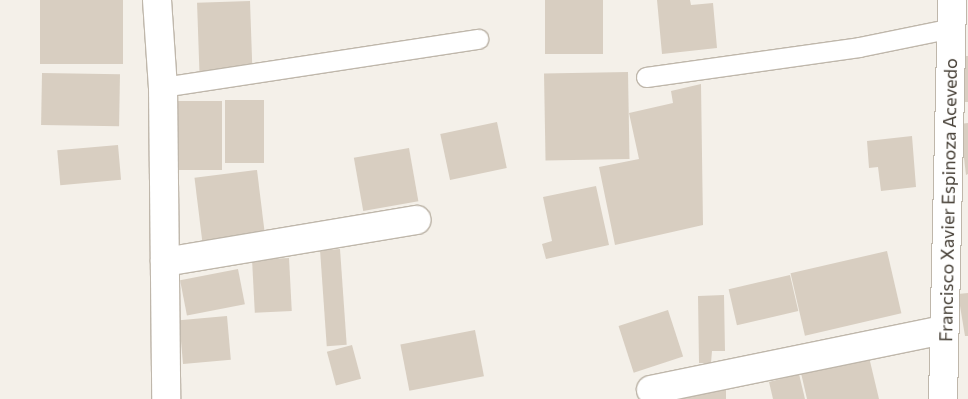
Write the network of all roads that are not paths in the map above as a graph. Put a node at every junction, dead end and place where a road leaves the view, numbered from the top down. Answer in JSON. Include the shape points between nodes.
{"nodes":[{"id":1,"x":157,"y":0,"type":"edge"},
{"id":2,"x":952,"y":0,"type":"edge"},
{"id":3,"x":952,"y":28,"type":"junction"},
{"id":4,"x":478,"y":39,"type":"dead end"},
{"id":5,"x":646,"y":77,"type":"dead end"},
{"id":6,"x":162,"y":87,"type":"junction"},
{"id":7,"x":416,"y":220,"type":"dead end"},
{"id":8,"x":165,"y":262,"type":"junction"},
{"id":9,"x":944,"y":330,"type":"junction"},
{"id":10,"x":651,"y":390,"type":"dead end"},
{"id":11,"x":166,"y":399,"type":"edge"},
{"id":12,"x":943,"y":399,"type":"edge"}],
"edges":[{"from":1,"to":6,"type":"street"},
{"from":2,"to":3,"type":"street","name":"Francisco Xavier Espinoza Acevedo"},
{"from":3,"to":5,"type":"lane","via":[[859,47]]},
{"from":3,"to":9,"type":"street","name":"Francisco Xavier Espinoza Acevedo"},
{"from":4,"to":6,"type":"lane"},
{"from":6,"to":8,"type":"street"},
{"from":7,"to":8,"type":"street"},
{"from":8,"to":11,"type":"street"},
{"from":9,"to":10,"type":"street"},
{"from":9,"to":12,"type":"street","name":"Francisco Xavier Espinoza Acevedo"}]}
